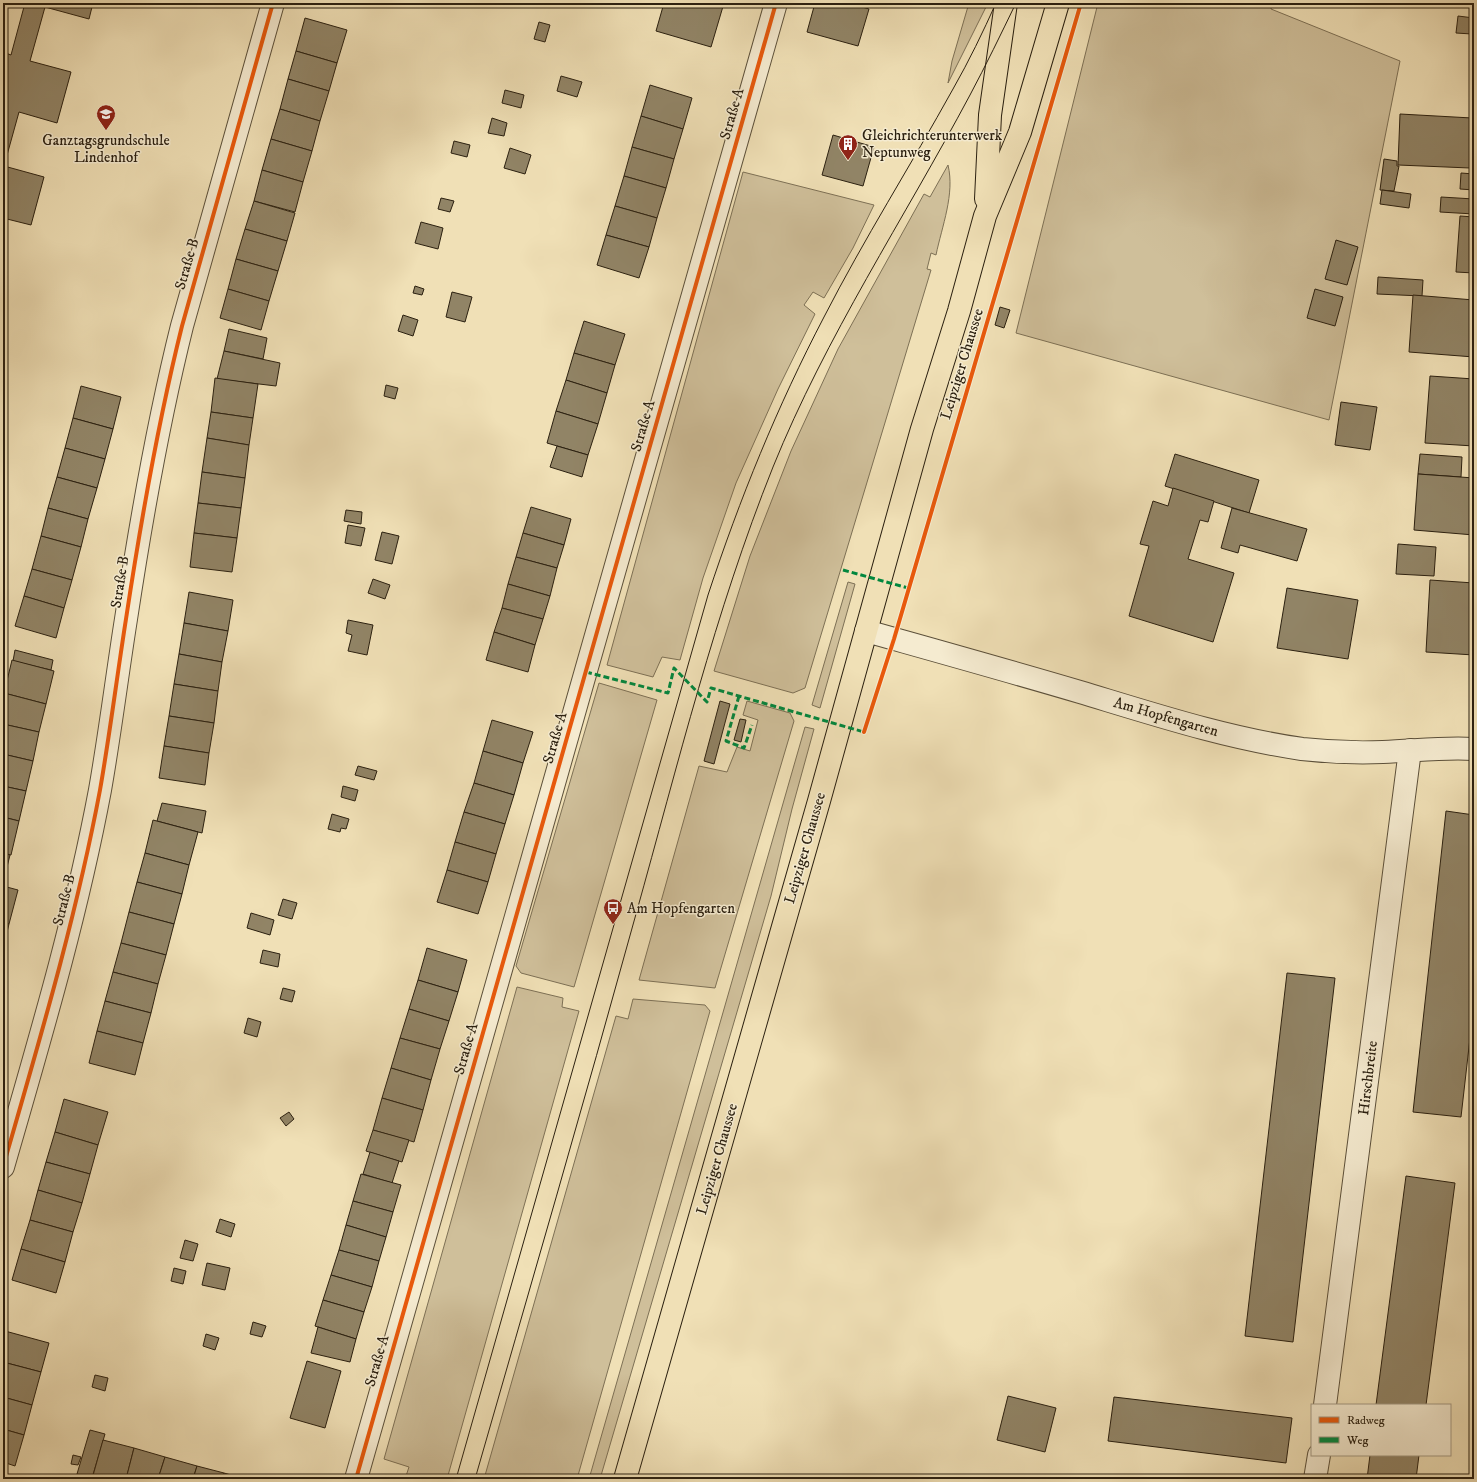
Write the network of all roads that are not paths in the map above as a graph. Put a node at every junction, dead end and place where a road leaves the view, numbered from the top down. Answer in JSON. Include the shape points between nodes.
{"nodes":[{"id":1,"x":273,"y":3,"type":"edge"},
{"id":2,"x":776,"y":3,"type":"edge"},
{"id":3,"x":1006,"y":3,"type":"edge"},
{"id":4,"x":1058,"y":3,"type":"edge"},
{"id":5,"x":985,"y":216,"type":"junction"},
{"id":6,"x":866,"y":631,"type":"junction"},
{"id":7,"x":1474,"y":749,"type":"edge"},
{"id":8,"x":1410,"y":750,"type":"junction"},
{"id":9,"x":3,"y":1167,"type":"edge"},
{"id":10,"x":1325,"y":1404,"type":"edge"},
{"id":11,"x":1319,"y":1456,"type":"edge"},
{"id":12,"x":356,"y":1479,"type":"edge"},
{"id":13,"x":625,"y":1479,"type":"edge"},
{"id":14,"x":1316,"y":1479,"type":"edge"}],
"edges":[{"from":1,"to":9,"type":"street","name":"Straße B","via":[[171,372],[144,504],[104,762],[86,859],[47,1016]]},
{"from":2,"to":12,"type":"street","name":"Straße A"},
{"from":3,"to":5,"type":"main road","name":"Leipziger Chaussee","via":[[990,115]]},
{"from":4,"to":5,"type":"main road","name":"Leipziger Chaussee","via":[[1020,132]]},
{"from":5,"to":6,"type":"main road","name":"Leipziger Chaussee"},
{"from":6,"to":8,"type":"street","name":"Am Hopfengarten","via":[[1241,738],[1301,749],[1338,752]]},
{"from":6,"to":13,"type":"main road","name":"Leipziger Chaussee"},
{"from":7,"to":8,"type":"street","name":"Am Hopfengarten"},
{"from":8,"to":10,"type":"street","name":"Hirschbreite"},
{"from":11,"to":14,"type":"street"}]}
